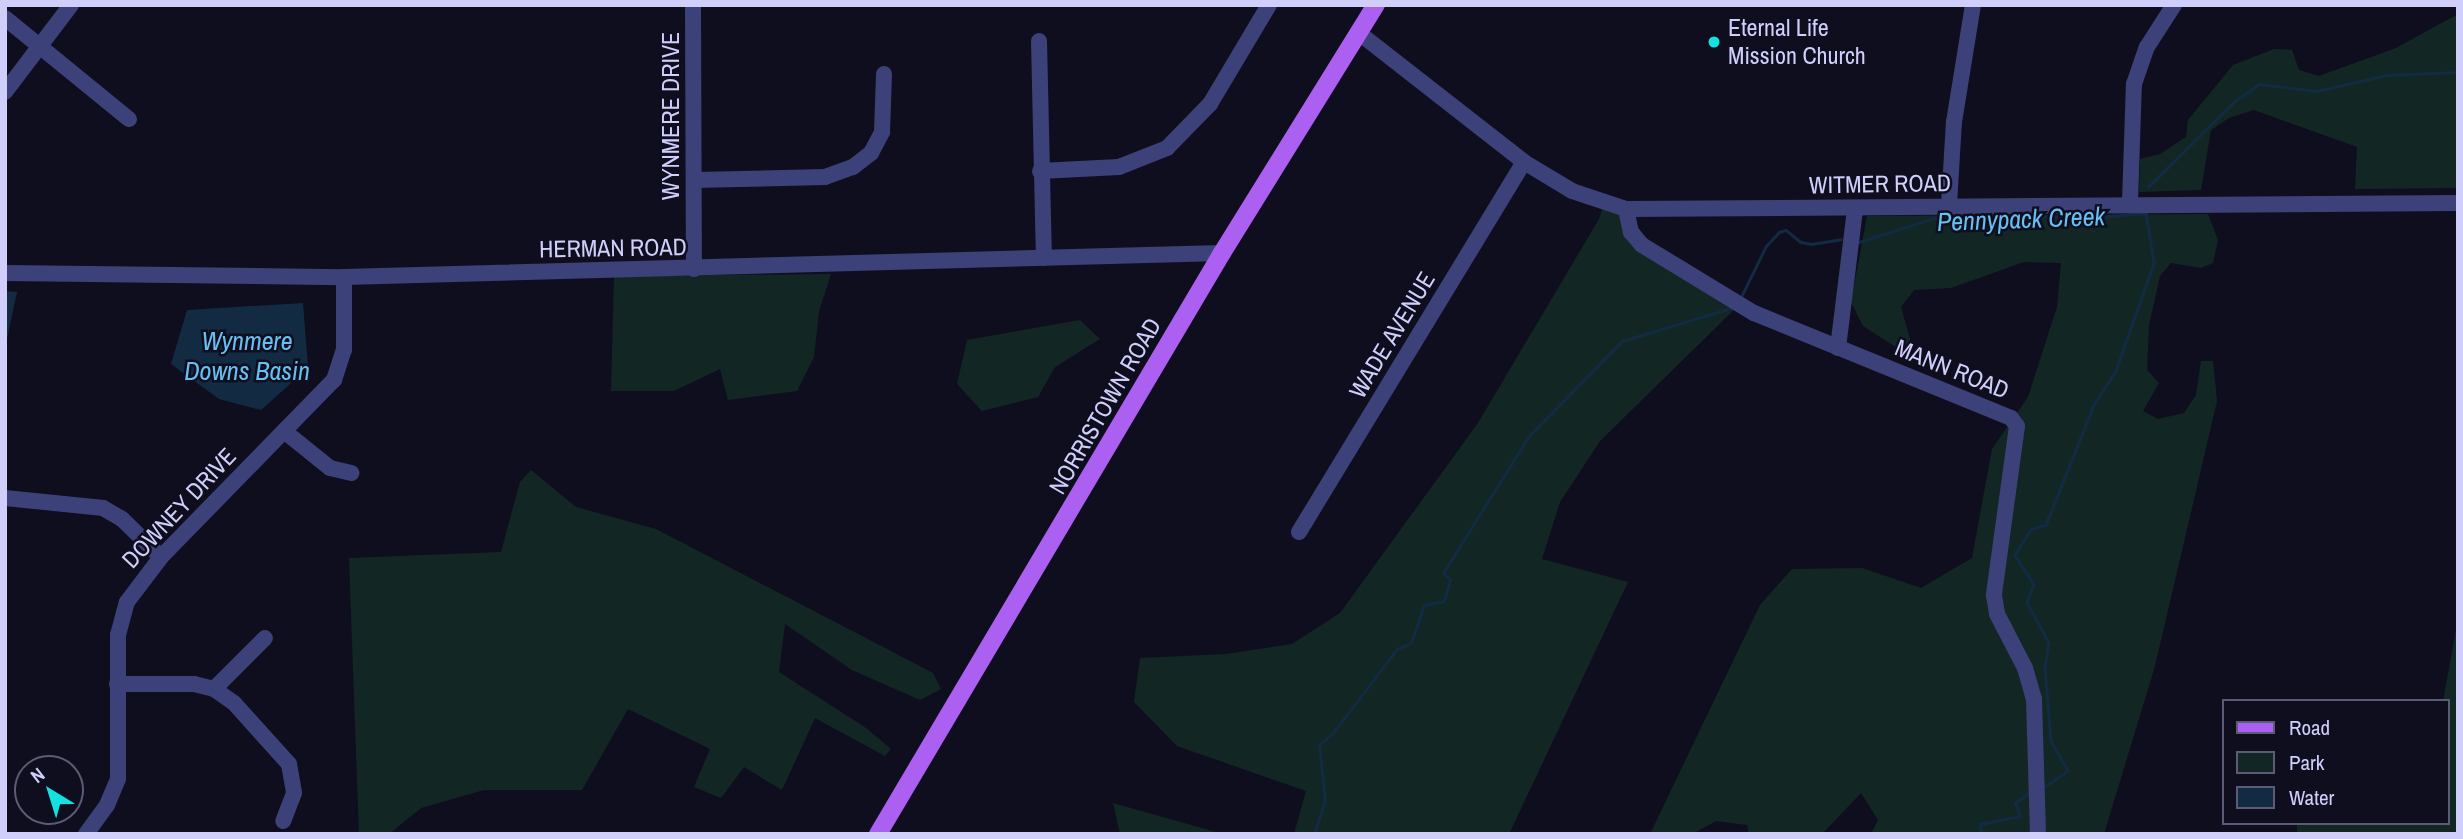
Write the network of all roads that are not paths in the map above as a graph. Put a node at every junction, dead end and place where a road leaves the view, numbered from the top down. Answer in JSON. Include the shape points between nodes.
{"nodes":[{"id":1,"x":71,"y":5,"type":"edge"},
{"id":2,"x":693,"y":5,"type":"edge"},
{"id":3,"x":1269,"y":5,"type":"edge"},
{"id":4,"x":1377,"y":5,"type":"edge"},
{"id":5,"x":1973,"y":5,"type":"edge"},
{"id":6,"x":2174,"y":5,"type":"edge"},
{"id":7,"x":5,"y":18,"type":"edge"},
{"id":8,"x":1359,"y":33,"type":"junction"},
{"id":9,"x":1039,"y":41,"type":"dead end"},
{"id":10,"x":38,"y":45,"type":"junction"},
{"id":11,"x":884,"y":74,"type":"dead end"},
{"id":12,"x":5,"y":92,"type":"edge"},
{"id":13,"x":128,"y":118,"type":"dead end"},
{"id":14,"x":1524,"y":162,"type":"junction"},
{"id":15,"x":1040,"y":171,"type":"junction"},
{"id":16,"x":694,"y":180,"type":"junction"},
{"id":17,"x":2130,"y":202,"type":"junction"},
{"id":18,"x":2458,"y":203,"type":"edge"},
{"id":19,"x":1949,"y":205,"type":"junction"},
{"id":20,"x":1626,"y":209,"type":"junction"},
{"id":21,"x":1855,"y":209,"type":"junction"},
{"id":22,"x":1223,"y":253,"type":"junction"},
{"id":23,"x":1044,"y":258,"type":"junction"},
{"id":24,"x":694,"y":269,"type":"junction"},
{"id":25,"x":5,"y":273,"type":"edge"},
{"id":26,"x":344,"y":277,"type":"junction"},
{"id":27,"x":1838,"y":348,"type":"junction"},
{"id":28,"x":284,"y":431,"type":"junction"},
{"id":29,"x":351,"y":473,"type":"dead end"},
{"id":30,"x":5,"y":498,"type":"edge"},
{"id":31,"x":1299,"y":532,"type":"dead end"},
{"id":32,"x":161,"y":557,"type":"junction"},
{"id":33,"x":265,"y":638,"type":"dead end"},
{"id":34,"x":117,"y":684,"type":"junction"},
{"id":35,"x":214,"y":689,"type":"junction"},
{"id":36,"x":283,"y":821,"type":"dead end"},
{"id":37,"x":86,"y":834,"type":"edge"},
{"id":38,"x":878,"y":834,"type":"edge"},
{"id":39,"x":2038,"y":834,"type":"edge"}],
"edges":[{"from":1,"to":10,"type":"street"},
{"from":2,"to":16,"type":"street","name":"WYNMERE DRIVE"},
{"from":3,"to":15,"type":"street","via":[[1209,104],[1167,148],[1119,167]]},
{"from":4,"to":8,"type":"main road","name":"NORRISTOWN ROAD"},
{"from":5,"to":19,"type":"street","via":[[1954,122]]},
{"from":6,"to":17,"type":"street","via":[[2147,47],[2134,84]]},
{"from":7,"to":10,"type":"street"},
{"from":8,"to":14,"type":"street","name":"WITMER ROAD"},
{"from":8,"to":22,"type":"main road","name":"NORRISTOWN ROAD"},
{"from":9,"to":15,"type":"street"},
{"from":10,"to":12,"type":"street"},
{"from":10,"to":13,"type":"street"},
{"from":11,"to":16,"type":"street","via":[[882,132],[871,152],[853,167],[825,177]]},
{"from":14,"to":20,"type":"street","name":"WITMER ROAD","via":[[1572,191]]},
{"from":14,"to":31,"type":"street","name":"WADE AVENUE"},
{"from":15,"to":23,"type":"street"},
{"from":16,"to":24,"type":"street","name":"WYNMERE DRIVE"},
{"from":17,"to":18,"type":"street","name":"WITMER ROAD"},
{"from":17,"to":19,"type":"street","name":"WITMER ROAD"},
{"from":19,"to":21,"type":"street","name":"WITMER ROAD"},
{"from":20,"to":21,"type":"street","name":"WITMER ROAD"},
{"from":20,"to":27,"type":"street","name":"MANN ROAD","via":[[1631,232],[1659,258],[1756,314]]},
{"from":21,"to":27,"type":"street"},
{"from":22,"to":23,"type":"street","name":"HERMAN ROAD"},
{"from":22,"to":38,"type":"main road","name":"NORRISTOWN ROAD"},
{"from":23,"to":24,"type":"street","name":"HERMAN ROAD"},
{"from":24,"to":26,"type":"street","name":"HERMAN ROAD"},
{"from":25,"to":26,"type":"street","name":"HERMAN ROAD"},
{"from":26,"to":28,"type":"street","name":"DOWNEY DRIVE","via":[[340,368],[326,390]]},
{"from":27,"to":39,"type":"street","name":"MANN ROAD","via":[[2011,418],[2017,426],[1994,595],[1997,614],[2025,667],[2034,699]]},
{"from":28,"to":29,"type":"street","via":[[331,468]]},
{"from":28,"to":32,"type":"street","name":"DOWNEY DRIVE"},
{"from":30,"to":32,"type":"street","via":[[103,508],[122,519]]},
{"from":32,"to":34,"type":"street","name":"DOWNEY DRIVE","via":[[135,590],[120,620]]},
{"from":33,"to":35,"type":"street"},
{"from":34,"to":35,"type":"street"},
{"from":34,"to":37,"type":"street","name":"DOWNEY DRIVE","via":[[118,779],[107,805]]},
{"from":35,"to":36,"type":"street","via":[[234,703],[289,764],[294,793]]}]}
